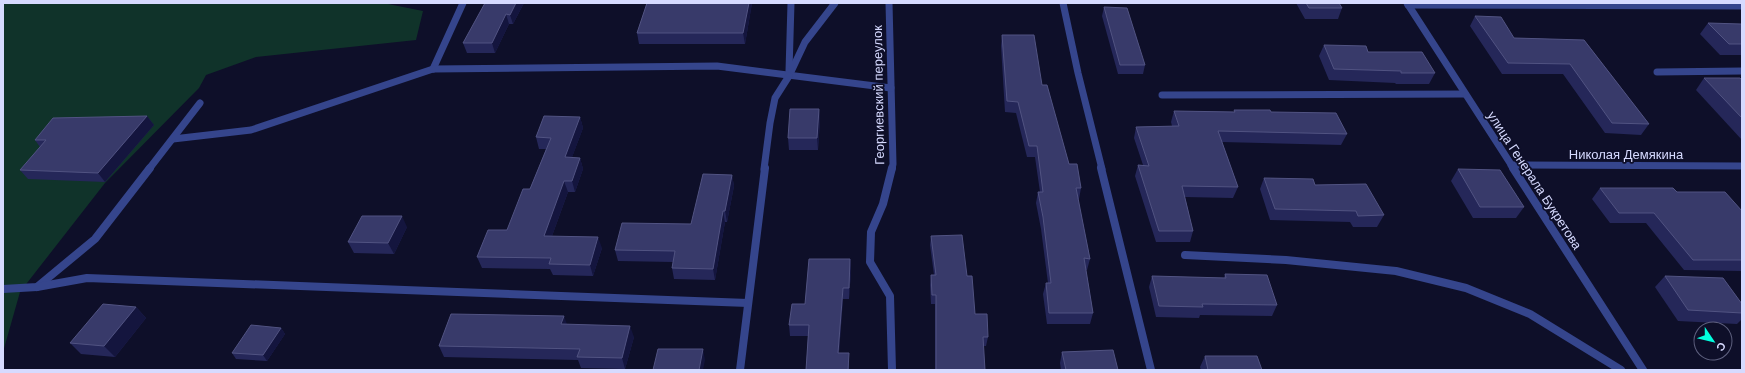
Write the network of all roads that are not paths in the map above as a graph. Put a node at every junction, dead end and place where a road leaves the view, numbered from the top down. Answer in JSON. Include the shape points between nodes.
{"nodes":[{"id":1,"x":463,"y":3,"type":"edge"},
{"id":2,"x":791,"y":3,"type":"edge"},
{"id":3,"x":835,"y":3,"type":"edge"},
{"id":4,"x":889,"y":3,"type":"edge"},
{"id":5,"x":1063,"y":3,"type":"edge"},
{"id":6,"x":1407,"y":4,"type":"edge"},
{"id":7,"x":1742,"y":6,"type":"edge"},
{"id":8,"x":433,"y":70,"type":"junction"},
{"id":9,"x":1742,"y":71,"type":"edge"},
{"id":10,"x":1657,"y":72,"type":"dead end"},
{"id":11,"x":789,"y":76,"type":"junction"},
{"id":12,"x":891,"y":88,"type":"junction"},
{"id":13,"x":1466,"y":94,"type":"junction"},
{"id":14,"x":1162,"y":95,"type":"dead end"},
{"id":15,"x":200,"y":102,"type":"dead end"},
{"id":16,"x":173,"y":140,"type":"junction"},
{"id":17,"x":1511,"y":165,"type":"junction"},
{"id":18,"x":1742,"y":166,"type":"edge"},
{"id":19,"x":1185,"y":254,"type":"dead end"},
{"id":20,"x":37,"y":288,"type":"junction"},
{"id":21,"x":3,"y":289,"type":"edge"},
{"id":22,"x":748,"y":303,"type":"junction"},
{"id":23,"x":740,"y":370,"type":"edge"},
{"id":24,"x":892,"y":370,"type":"edge"},
{"id":25,"x":1151,"y":370,"type":"edge"},
{"id":26,"x":1621,"y":370,"type":"edge"},
{"id":27,"x":1643,"y":370,"type":"edge"}],
"edges":[{"from":1,"to":8,"type":"street"},
{"from":2,"to":11,"type":"street"},
{"from":3,"to":11,"type":"street","via":[[805,42]]},
{"from":4,"to":12,"type":"street","name":"Георгиевский переулок"},
{"from":5,"to":25,"type":"street"},
{"from":6,"to":7,"type":"street"},
{"from":6,"to":13,"type":"street","name":"улица Генерала Букретова"},
{"from":8,"to":11,"type":"street","via":[[717,66]]},
{"from":8,"to":16,"type":"street","via":[[251,130]]},
{"from":9,"to":10,"type":"street"},
{"from":11,"to":12,"type":"street"},
{"from":11,"to":22,"type":"street","via":[[775,98],[770,123]]},
{"from":12,"to":24,"type":"street","name":"Георгиевский переулок","via":[[893,164],[884,204],[871,232],[870,262],[890,296]]},
{"from":13,"to":14,"type":"street"},
{"from":13,"to":17,"type":"street","name":"улица Генерала Букретова"},
{"from":15,"to":16,"type":"street"},
{"from":16,"to":20,"type":"street","via":[[95,239]]},
{"from":17,"to":18,"type":"street","name":"Николая Демякина"},
{"from":17,"to":27,"type":"street","name":"улица Генерала Букретова"},
{"from":19,"to":26,"type":"street","via":[[1286,260],[1396,272],[1466,288],[1530,314]]},
{"from":20,"to":21,"type":"street"},
{"from":20,"to":22,"type":"street","via":[[86,278]]},
{"from":22,"to":23,"type":"street"}]}
